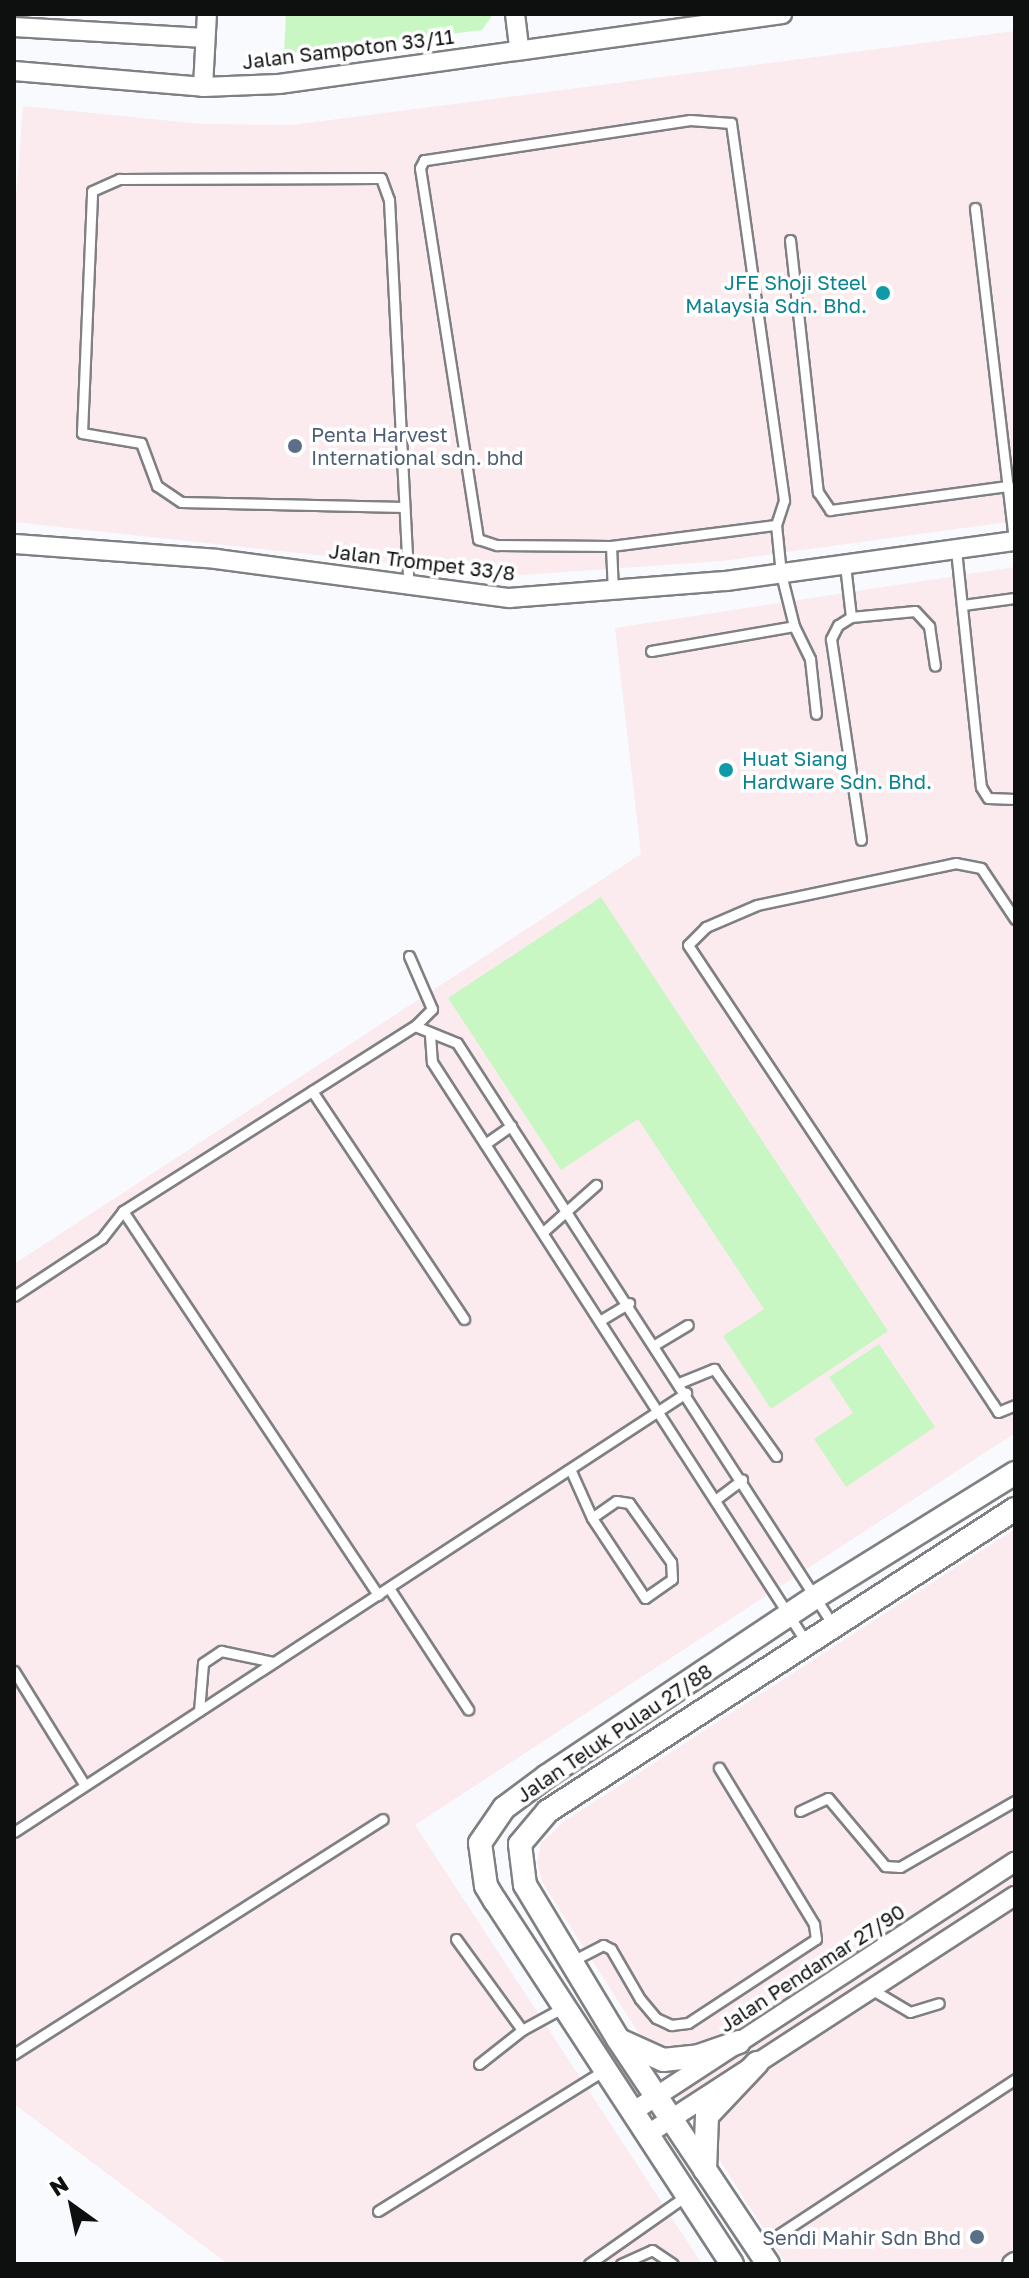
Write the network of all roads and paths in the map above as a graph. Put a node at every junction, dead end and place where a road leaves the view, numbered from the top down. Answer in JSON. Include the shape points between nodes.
{"nodes":[{"id":1,"x":207,"y":14,"type":"edge"},
{"id":2,"x":515,"y":14,"type":"edge"},
{"id":3,"x":782,"y":14,"type":"edge"},
{"id":4,"x":14,"y":27,"type":"edge"},
{"id":5,"x":205,"y":38,"type":"junction"},
{"id":6,"x":519,"y":49,"type":"junction"},
{"id":7,"x":14,"y":71,"type":"edge"},
{"id":8,"x":203,"y":87,"type":"junction"},
{"id":9,"x":975,"y":208,"type":"dead end"},
{"id":10,"x":790,"y":240,"type":"dead end"},
{"id":11,"x":1008,"y":486,"type":"junction"},
{"id":12,"x":404,"y":507,"type":"junction"},
{"id":13,"x":776,"y":525,"type":"junction"},
{"id":14,"x":1015,"y":542,"type":"edge"},
{"id":15,"x":14,"y":544,"type":"edge"},
{"id":16,"x":611,"y":546,"type":"junction"},
{"id":17,"x":956,"y":550,"type":"junction"},
{"id":18,"x":845,"y":565,"type":"junction"},
{"id":19,"x":781,"y":574,"type":"junction"},
{"id":20,"x":408,"y":581,"type":"junction"},
{"id":21,"x":613,"y":593,"type":"junction"},
{"id":22,"x":1015,"y":598,"type":"edge"},
{"id":23,"x":963,"y":605,"type":"junction"},
{"id":24,"x":851,"y":617,"type":"junction"},
{"id":25,"x":794,"y":626,"type":"junction"},
{"id":26,"x":651,"y":651,"type":"dead end"},
{"id":27,"x":935,"y":666,"type":"dead end"},
{"id":28,"x":816,"y":714,"type":"dead end"},
{"id":29,"x":1015,"y":799,"type":"edge"},
{"id":30,"x":861,"y":840,"type":"dead end"},
{"id":31,"x":1015,"y":919,"type":"edge"},
{"id":32,"x":409,"y":956,"type":"dead end"},
{"id":33,"x":415,"y":1026,"type":"junction"},
{"id":34,"x":430,"y":1035,"type":"junction"},
{"id":35,"x":312,"y":1091,"type":"junction"},
{"id":36,"x":511,"y":1126,"type":"junction"},
{"id":37,"x":485,"y":1144,"type":"junction"},
{"id":38,"x":596,"y":1185,"type":"dead end"},
{"id":39,"x":123,"y":1211,"type":"junction"},
{"id":40,"x":569,"y":1211,"type":"junction"},
{"id":41,"x":543,"y":1232,"type":"junction"},
{"id":42,"x":14,"y":1296,"type":"edge"},
{"id":43,"x":629,"y":1303,"type":"junction"},
{"id":44,"x":464,"y":1319,"type":"dead end"},
{"id":45,"x":601,"y":1320,"type":"junction"},
{"id":46,"x":688,"y":1325,"type":"dead end"},
{"id":47,"x":656,"y":1344,"type":"junction"},
{"id":48,"x":679,"y":1383,"type":"junction"},
{"id":49,"x":686,"y":1393,"type":"junction"},
{"id":50,"x":1015,"y":1405,"type":"edge"},
{"id":51,"x":657,"y":1413,"type":"junction"},
{"id":52,"x":776,"y":1456,"type":"dead end"},
{"id":53,"x":571,"y":1471,"type":"junction"},
{"id":54,"x":1015,"y":1473,"type":"edge"},
{"id":55,"x":742,"y":1480,"type":"junction"},
{"id":56,"x":715,"y":1500,"type":"junction"},
{"id":57,"x":1015,"y":1509,"type":"edge"},
{"id":58,"x":592,"y":1518,"type":"junction"},
{"id":59,"x":389,"y":1588,"type":"junction"},
{"id":60,"x":378,"y":1595,"type":"junction"},
{"id":61,"x":815,"y":1597,"type":"junction"},
{"id":62,"x":788,"y":1615,"type":"junction"},
{"id":63,"x":834,"y":1627,"type":"junction"},
{"id":64,"x":808,"y":1645,"type":"junction"},
{"id":65,"x":273,"y":1662,"type":"junction"},
{"id":66,"x":14,"y":1671,"type":"edge"},
{"id":67,"x":468,"y":1709,"type":"dead end"},
{"id":68,"x":199,"y":1711,"type":"junction"},
{"id":69,"x":719,"y":1768,"type":"dead end"},
{"id":70,"x":84,"y":1784,"type":"junction"},
{"id":71,"x":1015,"y":1801,"type":"edge"},
{"id":72,"x":800,"y":1811,"type":"dead end"},
{"id":73,"x":383,"y":1819,"type":"dead end"},
{"id":74,"x":14,"y":1832,"type":"edge"},
{"id":75,"x":1015,"y":1862,"type":"edge"},
{"id":76,"x":1015,"y":1896,"type":"edge"},
{"id":77,"x":456,"y":1939,"type":"dead end"},
{"id":78,"x":572,"y":1961,"type":"junction"},
{"id":79,"x":871,"y":1989,"type":"junction"},
{"id":80,"x":939,"y":2003,"type":"dead end"},
{"id":81,"x":564,"y":2007,"type":"junction"},
{"id":82,"x":522,"y":2030,"type":"junction"},
{"id":83,"x":618,"y":2039,"type":"junction"},
{"id":84,"x":739,"y":2042,"type":"junction"},
{"id":85,"x":14,"y":2054,"type":"edge"},
{"id":86,"x":757,"y":2063,"type":"junction"},
{"id":87,"x":479,"y":2064,"type":"dead end"},
{"id":88,"x":606,"y":2069,"type":"junction"},
{"id":89,"x":1015,"y":2079,"type":"edge"},
{"id":90,"x":656,"y":2096,"type":"junction"},
{"id":91,"x":634,"y":2111,"type":"junction"},
{"id":92,"x":671,"y":2119,"type":"junction"},
{"id":93,"x":648,"y":2134,"type":"junction"},
{"id":94,"x":705,"y":2170,"type":"junction"},
{"id":95,"x":687,"y":2195,"type":"junction"},
{"id":96,"x":378,"y":2211,"type":"dead end"},
{"id":97,"x":763,"y":2256,"type":"edge"},
{"id":98,"x":589,"y":2264,"type":"edge"},
{"id":99,"x":621,"y":2264,"type":"edge"},
{"id":100,"x":673,"y":2264,"type":"edge"},
{"id":101,"x":732,"y":2264,"type":"edge"}],
"edges":[{"from":1,"to":5,"type":"street"},
{"from":2,"to":6,"type":"street"},
{"from":3,"to":6,"type":"street","name":"Jalan Sampoton 33/11"},
{"from":4,"to":5,"type":"street"},
{"from":5,"to":8,"type":"street"},
{"from":6,"to":8,"type":"street","name":"Jalan Sampoton 33/11","via":[[279,84]]},
{"from":7,"to":8,"type":"street","name":"Jalan Sampoton 33/11"},
{"from":9,"to":11,"type":"lane"},
{"from":10,"to":11,"type":"lane","via":[[818,492],[830,510]]},
{"from":11,"to":14,"type":"lane"},
{"from":12,"to":12,"type":"lane","via":[[181,502],[157,486],[141,443],[82,433],[92,191],[119,179],[381,178],[389,200]]},
{"from":12,"to":20,"type":"lane"},
{"from":13,"to":16,"type":"lane"},
{"from":13,"to":16,"type":"lane","via":[[784,500],[731,123],[690,120],[424,160],[420,168],[478,539],[497,545]]},
{"from":13,"to":19,"type":"lane"},
{"from":14,"to":17,"type":"street","name":"Jalan Trompet 33/8"},
{"from":15,"to":20,"type":"street","name":"Jalan Trompet 33/8"},
{"from":16,"to":21,"type":"lane"},
{"from":17,"to":18,"type":"street","name":"Jalan Trompet 33/8"},
{"from":17,"to":23,"type":"lane"},
{"from":18,"to":19,"type":"street","name":"Jalan Trompet 33/8"},
{"from":18,"to":24,"type":"lane"},
{"from":19,"to":21,"type":"street","name":"Jalan Trompet 33/8"},
{"from":19,"to":25,"type":"lane"},
{"from":20,"to":21,"type":"street","name":"Jalan Trompet 33/8","via":[[509,598]]},
{"from":22,"to":23,"type":"lane"},
{"from":23,"to":29,"type":"lane","via":[[981,787],[988,798]]},
{"from":24,"to":27,"type":"lane","via":[[915,611],[929,626]]},
{"from":24,"to":30,"type":"lane","via":[[838,625],[831,639]]},
{"from":25,"to":26,"type":"lane"},
{"from":25,"to":28,"type":"lane","via":[[810,659]]},
{"from":31,"to":50,"type":"lane","via":[[981,868],[956,863],[757,905],[706,927],[688,945],[998,1412]]},
{"from":32,"to":33,"type":"lane","via":[[432,1009]]},
{"from":33,"to":34,"type":"lane"},
{"from":33,"to":35,"type":"lane"},
{"from":34,"to":36,"type":"lane","via":[[457,1043]]},
{"from":34,"to":37,"type":"lane","via":[[432,1062]]},
{"from":35,"to":39,"type":"lane"},
{"from":35,"to":44,"type":"lane"},
{"from":36,"to":37,"type":"lane"},
{"from":36,"to":40,"type":"lane"},
{"from":37,"to":41,"type":"lane"},
{"from":38,"to":40,"type":"lane"},
{"from":39,"to":42,"type":"lane","via":[[102,1238]]},
{"from":39,"to":60,"type":"lane"},
{"from":40,"to":41,"type":"lane"},
{"from":40,"to":43,"type":"lane"},
{"from":41,"to":45,"type":"lane"},
{"from":43,"to":45,"type":"lane"},
{"from":43,"to":47,"type":"lane"},
{"from":45,"to":51,"type":"lane"},
{"from":46,"to":47,"type":"lane"},
{"from":47,"to":48,"type":"lane"},
{"from":48,"to":49,"type":"lane"},
{"from":48,"to":52,"type":"lane","via":[[714,1369]]},
{"from":49,"to":51,"type":"lane"},
{"from":49,"to":55,"type":"lane"},
{"from":51,"to":53,"type":"lane"},
{"from":51,"to":56,"type":"lane"},
{"from":53,"to":58,"type":"lane"},
{"from":53,"to":59,"type":"lane"},
{"from":54,"to":61,"type":"street","name":"Jalan Teluk Pulau 27/88"},
{"from":55,"to":56,"type":"lane"},
{"from":55,"to":61,"type":"lane"},
{"from":56,"to":62,"type":"lane"},
{"from":57,"to":63,"type":"street","name":"Jalan Teluk Pulau 27/88"},
{"from":58,"to":58,"type":"lane","via":[[622,1499],[671,1562],[672,1579],[645,1598]]},
{"from":59,"to":60,"type":"lane"},
{"from":59,"to":67,"type":"lane"},
{"from":60,"to":65,"type":"lane"},
{"from":61,"to":62,"type":"street","name":"Jalan Teluk Pulau 27/88"},
{"from":61,"to":63,"type":"lane"},
{"from":62,"to":64,"type":"lane"},
{"from":62,"to":81,"type":"street","name":"Jalan Teluk Pulau 27/88","via":[[547,1776],[488,1826],[480,1843],[486,1886]]},
{"from":63,"to":64,"type":"street","name":"Jalan Teluk Pulau 27/88"},
{"from":64,"to":78,"type":"street","name":"Jalan Teluk Pulau 27/88","via":[[530,1827],[520,1844],[525,1885]]},
{"from":65,"to":68,"type":"lane"},
{"from":65,"to":68,"type":"lane","via":[[221,1651],[203,1663]]},
{"from":66,"to":70,"type":"lane"},
{"from":68,"to":70,"type":"lane"},
{"from":69,"to":78,"type":"lane","via":[[814,1924],[816,1939],[688,2023],[671,2025],[656,2018],[640,1999],[611,1949],[603,1945]]},
{"from":70,"to":74,"type":"lane"},
{"from":71,"to":72,"type":"lane","via":[[900,1867],[885,1866],[828,1798]]},
{"from":73,"to":85,"type":"lane"},
{"from":75,"to":84,"type":"street","name":"Jalan Pendamar 27/90"},
{"from":76,"to":79,"type":"street"},
{"from":77,"to":82,"type":"lane"},
{"from":78,"to":83,"type":"street","name":"Jalan Teluk Pulau 27/88"},
{"from":79,"to":80,"type":"lane","via":[[910,2012]]},
{"from":79,"to":86,"type":"street"},
{"from":81,"to":82,"type":"lane"},
{"from":81,"to":88,"type":"street","name":"Jalan Teluk Pulau 27/88"},
{"from":82,"to":87,"type":"lane"},
{"from":83,"to":84,"type":"street","via":[[663,2060],[699,2056]]},
{"from":83,"to":90,"type":"street","name":"Jalan Teluk Pulau 27/88"},
{"from":84,"to":90,"type":"street","name":"Jalan Pendamar 27/90"},
{"from":86,"to":92,"type":"street"},
{"from":86,"to":94,"type":"street","via":[[707,2116]]},
{"from":88,"to":91,"type":"street","name":"Jalan Teluk Pulau 27/88"},
{"from":88,"to":96,"type":"lane"},
{"from":89,"to":97,"type":"lane"},
{"from":90,"to":91,"type":"street","name":"Jalan Pendamar 27/90"},
{"from":90,"to":92,"type":"street","name":"Jalan Teluk Pulau 27/88"},
{"from":91,"to":93,"type":"street","name":"Jalan Teluk Pulau 27/88"},
{"from":92,"to":93,"type":"street"},
{"from":92,"to":94,"type":"street","name":"Jalan Teluk Pulau 27/88"},
{"from":93,"to":95,"type":"street","name":"Jalan Teluk Pulau 27/88"},
{"from":94,"to":97,"type":"street","name":"Jalan Teluk Pulau 27/88"},
{"from":95,"to":98,"type":"lane"},
{"from":95,"to":101,"type":"street","name":"Jalan Teluk Pulau 27/88"},
{"from":99,"to":100,"type":"lane","via":[[652,2250]]}]}
